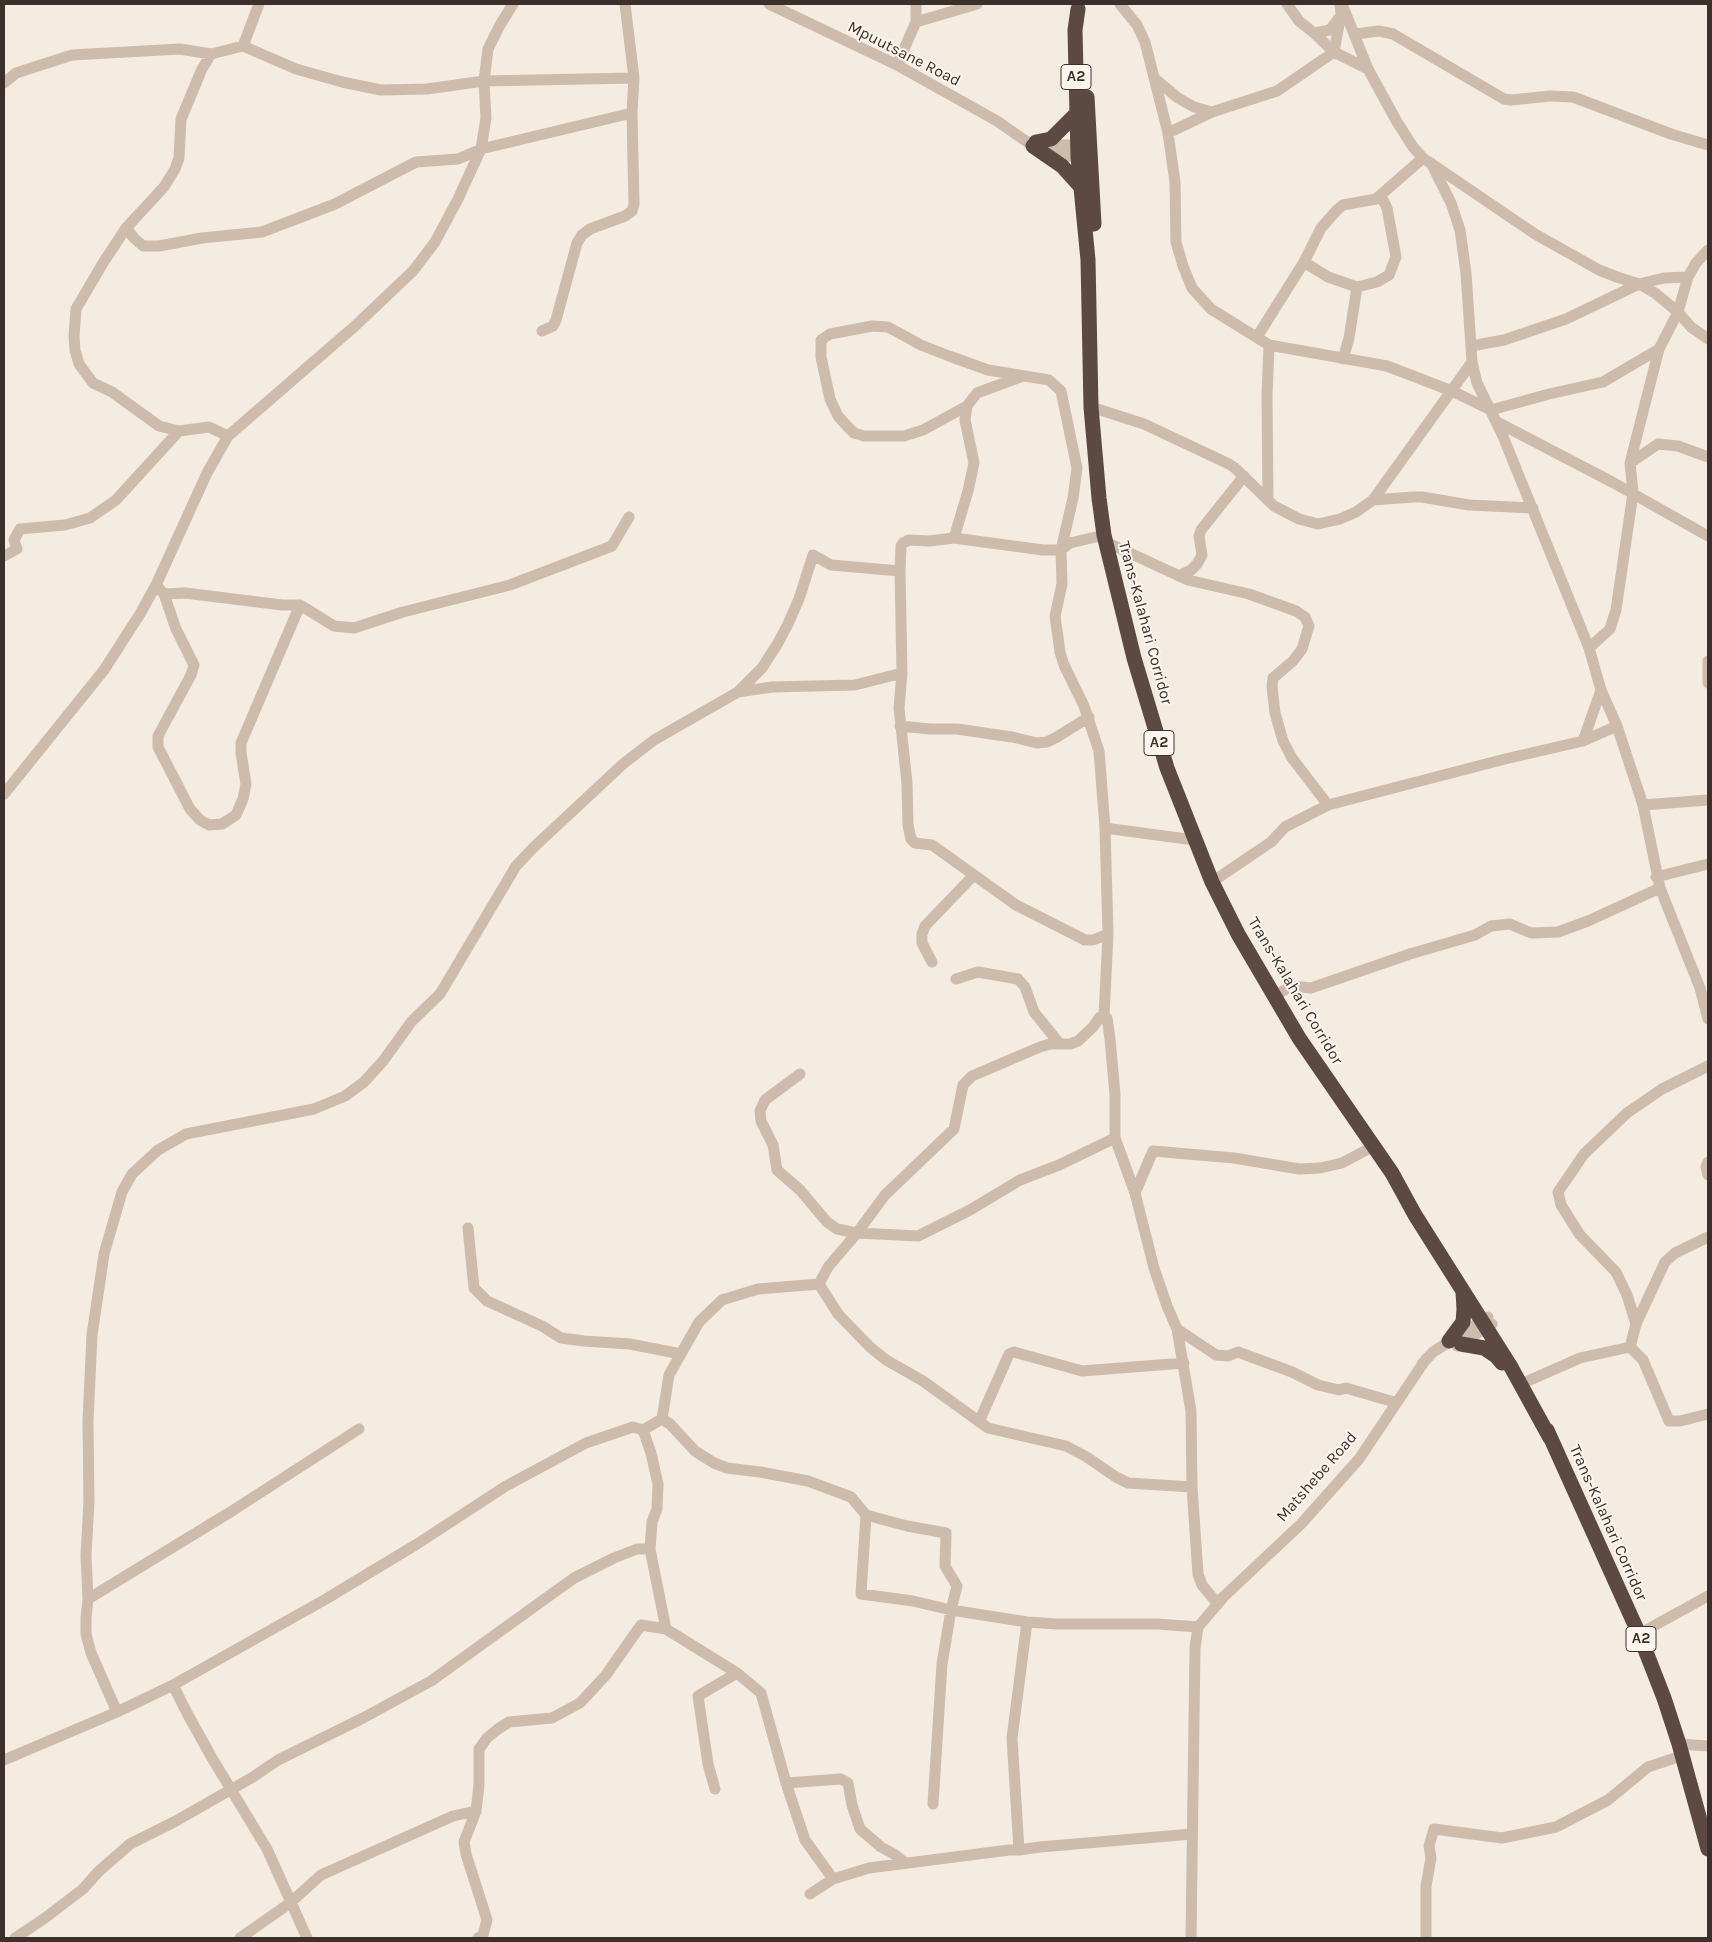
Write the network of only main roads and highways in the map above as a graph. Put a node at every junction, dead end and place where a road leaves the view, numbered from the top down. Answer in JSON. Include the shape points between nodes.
{"nodes":[{"id":1,"x":1078,"y":6,"type":"edge"},
{"id":2,"x":1078,"y":112,"type":"junction"},
{"id":3,"x":1084,"y":151,"type":"junction"},
{"id":4,"x":1080,"y":186,"type":"junction"},
{"id":5,"x":1088,"y":260,"type":"junction"},
{"id":6,"x":1392,"y":1173,"type":"junction"},
{"id":7,"x":1463,"y":1291,"type":"junction"},
{"id":8,"x":1487,"y":1322,"type":"junction"},
{"id":9,"x":1524,"y":1383,"type":"junction"},
{"id":10,"x":1708,"y":1849,"type":"edge"}],
"edges":[{"from":1,"to":2,"type":"highway","number":"A2","via":[[1075,30]]},
{"from":1,"to":3,"type":"highway","number":"A2","via":[[1083,29]]},
{"from":2,"to":3,"type":"highway","number":"A2"},
{"from":2,"to":4,"type":"highway","via":[[1050,139],[1030,142],[1062,166]]},
{"from":3,"to":4,"type":"highway","name":"Trans-Kalahari Corridor","number":"A2"},
{"from":3,"to":5,"type":"highway","name":"Trans-Kalahari Corridor","number":"A2","via":[[1094,231]]},
{"from":4,"to":5,"type":"highway","name":"Trans-Kalahari Corridor","number":"A2"},
{"from":5,"to":6,"type":"highway","name":"Trans-Kalahari Corridor","number":"A2","via":[[1091,407],[1105,539],[1134,658],[1167,768],[1194,840],[1238,934],[1299,1038]]},
{"from":6,"to":7,"type":"highway","name":"Trans-Kalahari Corridor","number":"A2"},
{"from":6,"to":8,"type":"highway","name":"Trans-Kalahari Corridor","number":"A2","via":[[1420,1210]]},
{"from":7,"to":8,"type":"highway","name":"Trans-Kalahari Corridor","number":"A2"},
{"from":7,"to":9,"type":"highway","via":[[1463,1322],[1455,1342],[1484,1348]]},
{"from":8,"to":9,"type":"highway","name":"Trans-Kalahari Corridor","number":"A2"},
{"from":9,"to":10,"type":"highway","name":"Trans-Kalahari Corridor","number":"A2","via":[[1639,1634],[1680,1750]]}]}
